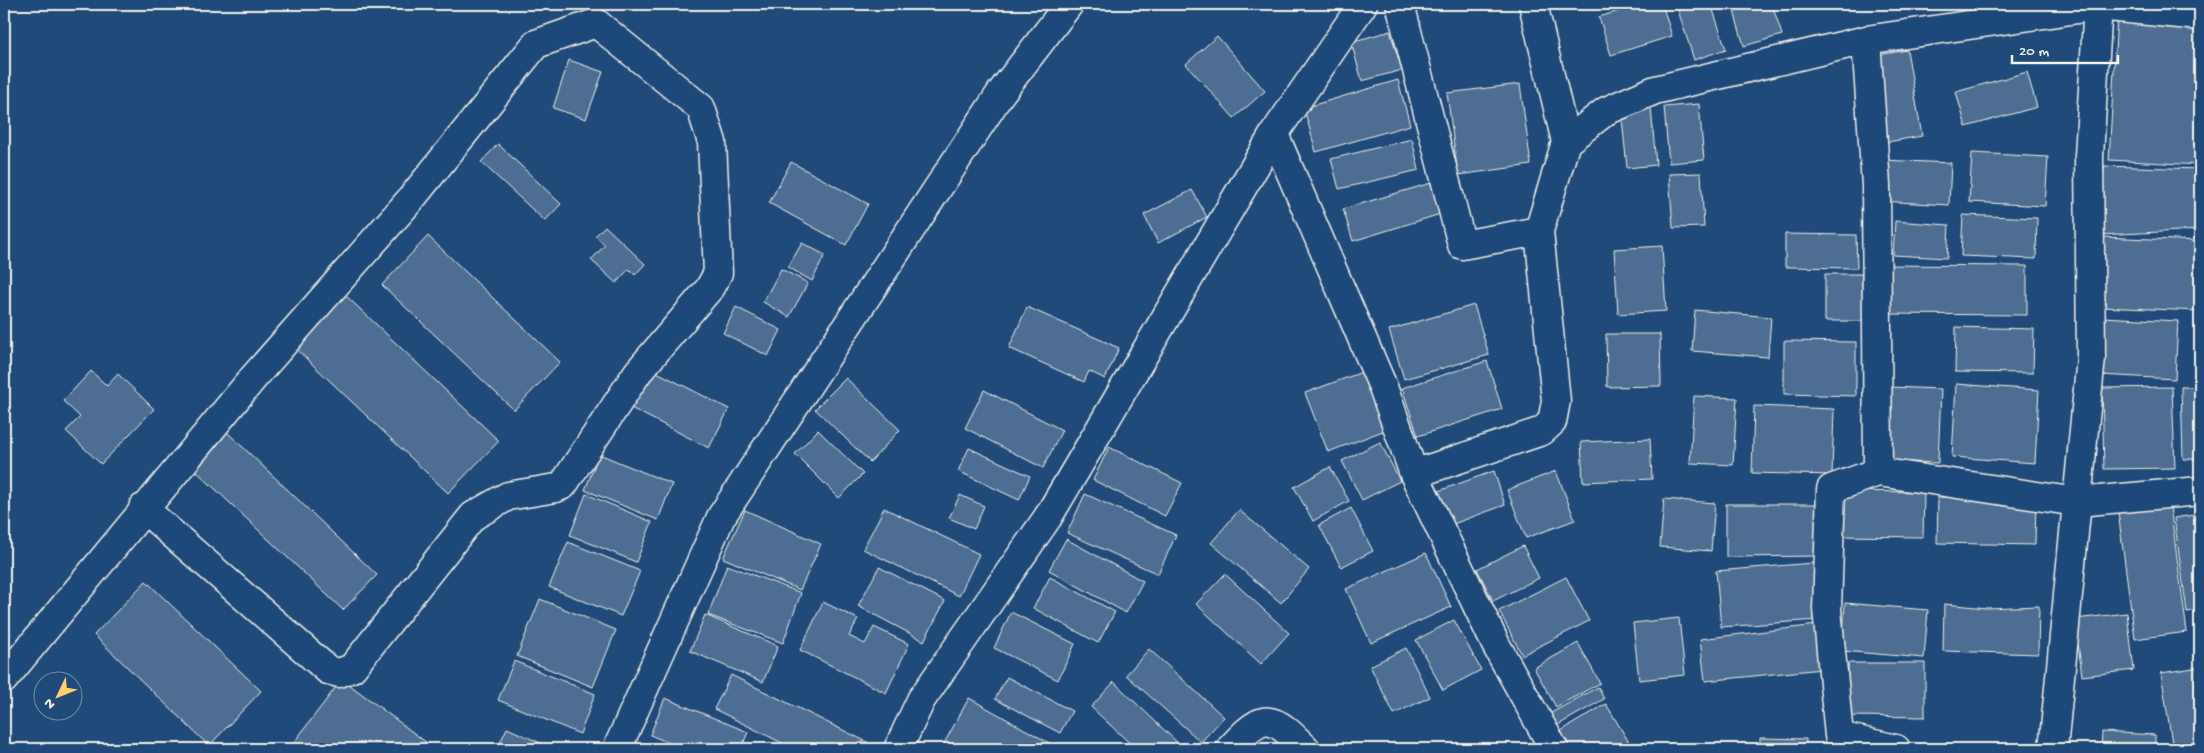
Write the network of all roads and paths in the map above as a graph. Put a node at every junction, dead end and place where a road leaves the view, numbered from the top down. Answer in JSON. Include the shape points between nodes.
{"nodes":[{"id":1,"x":1069,"y":4,"type":"edge"},
{"id":2,"x":1364,"y":4,"type":"edge"},
{"id":3,"x":1400,"y":4,"type":"edge"},
{"id":4,"x":1533,"y":4,"type":"edge"},
{"id":5,"x":2098,"y":5,"type":"edge"},
{"id":6,"x":2200,"y":16,"type":"edge"},
{"id":7,"x":1866,"y":40,"type":"junction"},
{"id":8,"x":1274,"y":134,"type":"junction"},
{"id":9,"x":1566,"y":142,"type":"junction"},
{"id":10,"x":1539,"y":231,"type":"junction"},
{"id":11,"x":1878,"y":472,"type":"junction"},
{"id":12,"x":1414,"y":474,"type":"junction"},
{"id":13,"x":2200,"y":491,"type":"edge"},
{"id":14,"x":2077,"y":502,"type":"junction"},
{"id":15,"x":143,"y":508,"type":"junction"},
{"id":16,"x":4,"y":679,"type":"edge"},
{"id":17,"x":617,"y":749,"type":"edge"},
{"id":18,"x":898,"y":749,"type":"edge"},
{"id":19,"x":1230,"y":749,"type":"edge"},
{"id":20,"x":1306,"y":749,"type":"edge"},
{"id":21,"x":1554,"y":749,"type":"edge"},
{"id":22,"x":1896,"y":749,"type":"edge"},
{"id":23,"x":2053,"y":749,"type":"edge"}],
"edges":[{"from":1,"to":17,"type":"street","via":[[1000,94],[721,517]]},
{"from":2,"to":8,"type":"street"},
{"from":3,"to":10,"type":"street","via":[[1462,245]]},
{"from":4,"to":9,"type":"street"},
{"from":5,"to":6,"type":"street"},
{"from":5,"to":7,"type":"street"},
{"from":5,"to":14,"type":"street","via":[[2090,156],[2091,357]]},
{"from":7,"to":9,"type":"street","via":[[1655,90],[1606,111]]},
{"from":7,"to":11,"type":"street","via":[[1876,185]]},
{"from":8,"to":12,"type":"street","via":[[1383,387]]},
{"from":8,"to":18,"type":"street","via":[[1048,517],[921,700]]},
{"from":9,"to":10,"type":"street"},
{"from":10,"to":12,"type":"street","via":[[1556,401],[1552,422],[1542,431]]},
{"from":11,"to":14,"type":"street"},
{"from":11,"to":22,"type":"street","via":[[1831,488],[1826,610],[1839,736]]},
{"from":12,"to":21,"type":"street","via":[[1496,644]]},
{"from":13,"to":14,"type":"street"},
{"from":14,"to":23,"type":"street"},
{"from":15,"to":15,"type":"street","via":[[411,199],[536,44],[596,23],[701,108],[712,142],[718,263],[718,272],[709,289],[638,372],[563,485],[508,496],[473,516],[352,668],[339,673],[328,670]]},
{"from":15,"to":16,"type":"street"},
{"from":19,"to":20,"type":"street","via":[[1259,723],[1272,721],[1283,726]]}]}
